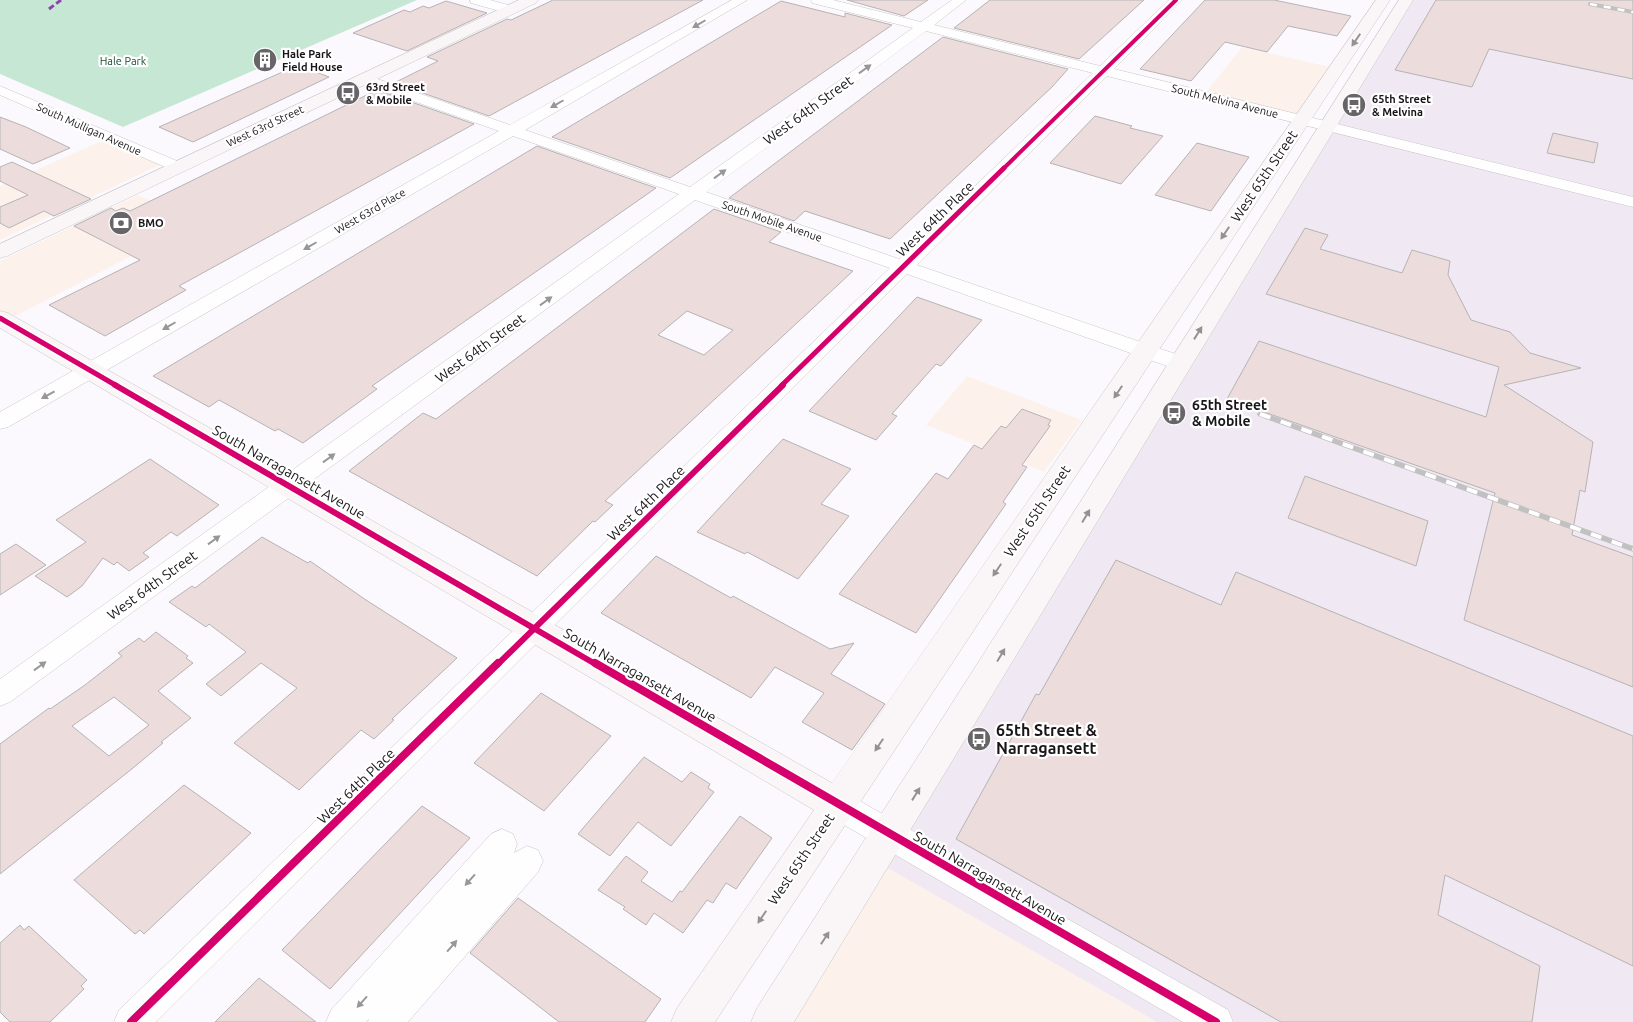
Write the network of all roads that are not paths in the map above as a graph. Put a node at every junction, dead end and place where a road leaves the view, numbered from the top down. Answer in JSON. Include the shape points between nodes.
{"nodes":[{"id":1,"x":476,"y":0,"type":"edge"},
{"id":2,"x":530,"y":0,"type":"edge"},
{"id":3,"x":741,"y":0,"type":"edge"},
{"id":4,"x":817,"y":0,"type":"edge"},
{"id":5,"x":960,"y":0,"type":"edge"},
{"id":6,"x":1176,"y":0,"type":"edge"},
{"id":7,"x":1383,"y":0,"type":"edge"},
{"id":8,"x":1406,"y":0,"type":"edge"},
{"id":9,"x":510,"y":10,"type":"junction"},
{"id":10,"x":923,"y":26,"type":"junction"},
{"id":11,"x":1104,"y":71,"type":"junction"},
{"id":12,"x":364,"y":79,"type":"junction"},
{"id":13,"x":0,"y":90,"type":"edge"},
{"id":14,"x":1302,"y":121,"type":"junction"},
{"id":15,"x":1326,"y":127,"type":"junction"},
{"id":16,"x":512,"y":130,"type":"junction"},
{"id":17,"x":178,"y":167,"type":"junction"},
{"id":18,"x":693,"y":194,"type":"junction"},
{"id":19,"x":1633,"y":202,"type":"edge"},
{"id":20,"x":0,"y":252,"type":"edge"},
{"id":21,"x":904,"y":267,"type":"junction"},
{"id":22,"x":0,"y":318,"type":"edge"},
{"id":23,"x":1145,"y":351,"type":"junction"},
{"id":24,"x":1180,"y":363,"type":"junction"},
{"id":25,"x":91,"y":371,"type":"junction"},
{"id":26,"x":0,"y":422,"type":"edge"},
{"id":27,"x":290,"y":486,"type":"junction"},
{"id":28,"x":536,"y":629,"type":"junction"},
{"id":29,"x":0,"y":694,"type":"edge"},
{"id":30,"x":838,"y":805,"type":"junction"},
{"id":31,"x":890,"y":835,"type":"junction"},
{"id":32,"x":514,"y":852,"type":"dead end"},
{"id":33,"x":412,"y":968,"type":"junction"},
{"id":34,"x":131,"y":1022,"type":"edge"},
{"id":35,"x":344,"y":1022,"type":"edge"},
{"id":36,"x":385,"y":1022,"type":"edge"},
{"id":37,"x":691,"y":1022,"type":"edge"},
{"id":38,"x":771,"y":1022,"type":"edge"},
{"id":39,"x":1216,"y":1022,"type":"edge"}],
"edges":[{"from":1,"to":9,"type":"street"},
{"from":2,"to":9,"type":"street","name":"West 63rd Street"},
{"from":3,"to":16,"type":"street","name":"West 63rd Place","one_way":true},
{"from":4,"to":10,"type":"street","name":"South Melvina Avenue"},
{"from":5,"to":10,"type":"street","name":"West 64th Street"},
{"from":6,"to":11,"type":"street","name":"West 64th Place"},
{"from":7,"to":14,"type":"street","name":"West 65th Street","one_way":true},
{"from":8,"to":15,"type":"street","name":"West 65th Street"},
{"from":9,"to":12,"type":"street","name":"West 63rd Street"},
{"from":10,"to":11,"type":"street","name":"South Melvina Avenue"},
{"from":18,"to":10,"type":"street","name":"West 64th Street","one_way":true},
{"from":11,"to":14,"type":"street","name":"South Melvina Avenue"},
{"from":11,"to":21,"type":"street","name":"West 64th Place"},
{"from":12,"to":16,"type":"street","name":"South Mobile Avenue"},
{"from":12,"to":17,"type":"street","name":"West 63rd Street"},
{"from":13,"to":17,"type":"street","name":"South Mulligan Avenue"},
{"from":14,"to":15,"type":"street","name":"South Melvina Avenue"},
{"from":14,"to":23,"type":"street","name":"West 65th Street","one_way":true},
{"from":15,"to":19,"type":"street","name":"South Melvina Avenue"},
{"from":24,"to":15,"type":"street","name":"West 65th Street","one_way":true},
{"from":16,"to":18,"type":"street","name":"South Mobile Avenue"},
{"from":16,"to":25,"type":"street","name":"West 63rd Place","one_way":true},
{"from":17,"to":20,"type":"street","name":"West 63rd Street"},
{"from":18,"to":21,"type":"street","name":"South Mobile Avenue"},
{"from":27,"to":18,"type":"street","name":"West 64th Street","one_way":true},
{"from":21,"to":23,"type":"street","name":"South Mobile Avenue"},
{"from":21,"to":28,"type":"street","name":"West 64th Place"},
{"from":22,"to":25,"type":"street","name":"South Narragansett Avenue"},
{"from":23,"to":24,"type":"street","name":"South Mobile Avenue"},
{"from":23,"to":30,"type":"street","name":"West 65th Street","one_way":true},
{"from":31,"to":24,"type":"street","name":"West 65th Street","one_way":true},
{"from":25,"to":26,"type":"street","name":"West 63rd Place","one_way":true},
{"from":25,"to":27,"type":"street","name":"South Narragansett Avenue"},
{"from":27,"to":28,"type":"street","name":"South Narragansett Avenue"},
{"from":29,"to":27,"type":"street","name":"West 64th Street","one_way":true},
{"from":28,"to":30,"type":"street","name":"South Narragansett Avenue"},
{"from":28,"to":34,"type":"street","name":"West 64th Place"},
{"from":30,"to":31,"type":"street","name":"South Narragansett Avenue"},
{"from":30,"to":37,"type":"street","name":"West 65th Street","one_way":true},
{"from":38,"to":31,"type":"street","name":"West 65th Street","one_way":true},
{"from":31,"to":39,"type":"street","name":"South Narragansett Avenue"},
{"from":32,"to":33,"type":"street"},
{"from":33,"to":35,"type":"street","one_way":true},
{"from":33,"to":36,"type":"street"}]}
